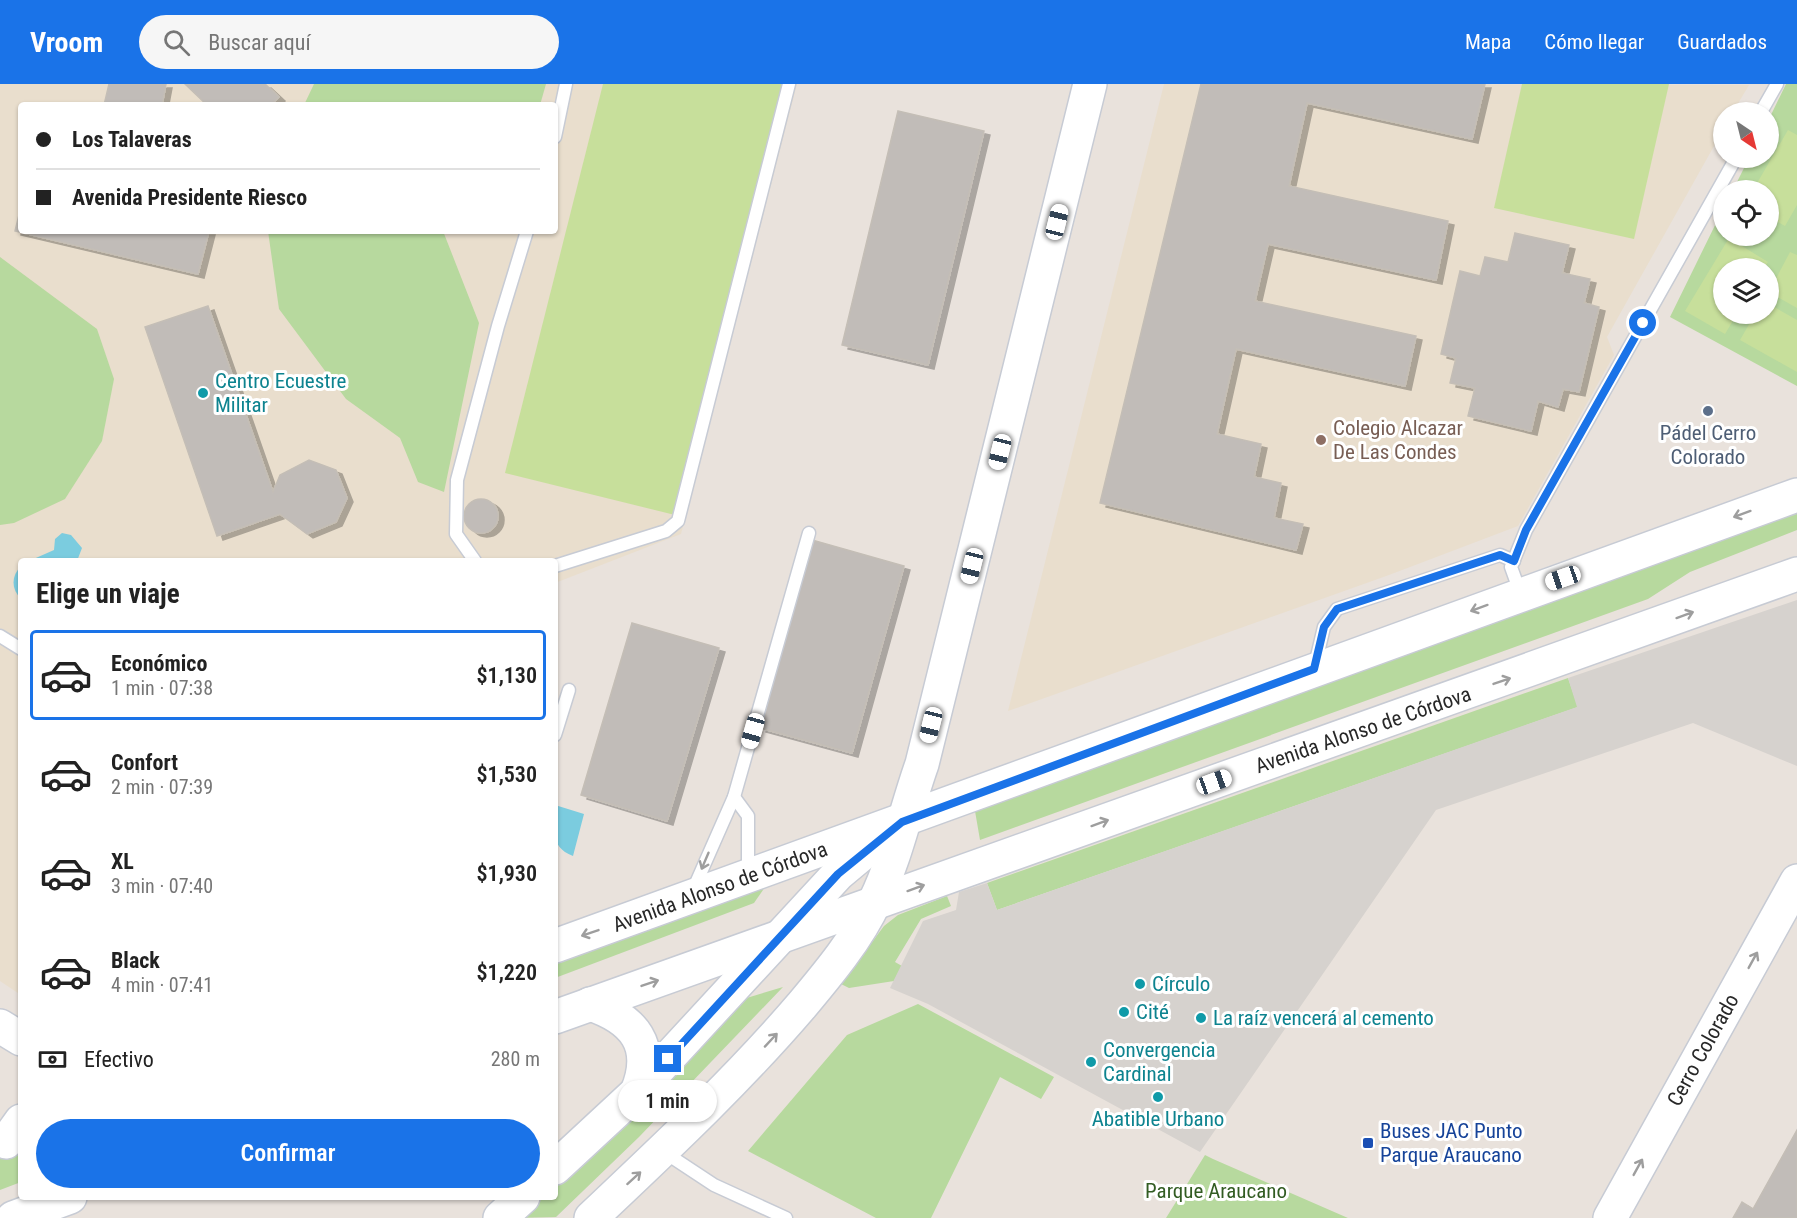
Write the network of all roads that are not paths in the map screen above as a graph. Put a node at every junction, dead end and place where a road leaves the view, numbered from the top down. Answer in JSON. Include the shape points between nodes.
{"nodes":[{"id":1,"x":566,"y":84,"type":"edge"},
{"id":2,"x":789,"y":84,"type":"edge"},
{"id":3,"x":1090,"y":84,"type":"edge"},
{"id":4,"x":1777,"y":84,"type":"edge"},
{"id":5,"x":1767,"y":102,"type":"edge"},
{"id":6,"x":558,"y":123,"type":"edge"},
{"id":7,"x":1730,"y":168,"type":"edge"},
{"id":8,"x":526,"y":234,"type":"edge"},
{"id":9,"x":1797,"y":495,"type":"edge"},
{"id":10,"x":809,"y":532,"type":"dead end"},
{"id":11,"x":473,"y":558,"type":"edge"},
{"id":12,"x":1514,"y":561,"type":"junction"},
{"id":13,"x":558,"y":565,"type":"edge"},
{"id":14,"x":1797,"y":574,"type":"edge"},
{"id":15,"x":1520,"y":593,"type":"junction"},
{"id":16,"x":0,"y":636,"type":"edge"},
{"id":17,"x":18,"y":647,"type":"edge"},
{"id":18,"x":1314,"y":669,"type":"junction"},
{"id":19,"x":569,"y":690,"type":"dead end"},
{"id":20,"x":558,"y":725,"type":"edge"},
{"id":21,"x":734,"y":797,"type":"junction"},
{"id":22,"x":902,"y":822,"type":"junction"},
{"id":23,"x":748,"y":877,"type":"junction"},
{"id":24,"x":1797,"y":881,"type":"edge"},
{"id":25,"x":690,"y":898,"type":"junction"},
{"id":26,"x":874,"y":903,"type":"junction"},
{"id":27,"x":782,"y":936,"type":"junction"},
{"id":28,"x":558,"y":945,"type":"edge"},
{"id":29,"x":590,"y":1004,"type":"junction"},
{"id":30,"x":558,"y":1016,"type":"edge"},
{"id":31,"x":0,"y":1026,"type":"edge"},
{"id":32,"x":18,"y":1037,"type":"edge"},
{"id":33,"x":637,"y":1092,"type":"junction"},
{"id":34,"x":664,"y":1152,"type":"junction"},
{"id":35,"x":558,"y":1165,"type":"edge"},
{"id":36,"x":62,"y":1200,"type":"edge"},
{"id":37,"x":520,"y":1200,"type":"edge"},
{"id":38,"x":13,"y":1218,"type":"edge"},
{"id":39,"x":500,"y":1218,"type":"edge"},
{"id":40,"x":591,"y":1218,"type":"edge"},
{"id":41,"x":786,"y":1218,"type":"edge"},
{"id":42,"x":1610,"y":1218,"type":"edge"}],
"edges":[{"from":1,"to":6,"type":"lane"},
{"from":2,"to":13,"type":"lane","via":[[678,521],[666,531]]},
{"from":3,"to":22,"type":"main road","via":[[922,764]]},
{"from":4,"to":5,"type":"lane"},
{"from":7,"to":12,"type":"lane","via":[[1526,530]]},
{"from":8,"to":11,"type":"lane","via":[[457,480],[456,534]]},
{"from":9,"to":15,"type":"main road","name":"Avenida Alonso de Córdova","one_way":true},
{"from":10,"to":21,"type":"lane"},
{"from":12,"to":15,"type":"lane","via":[[1511,567]]},
{"from":12,"to":18,"type":"lane","via":[[1500,555],[1337,609],[1324,627]]},
{"from":26,"to":14,"type":"main road","name":"Avenida Alonso de Córdova","one_way":true},
{"from":15,"to":18,"type":"main road","name":"Avenida Alonso de Córdova","one_way":true},
{"from":16,"to":17,"type":"lane"},
{"from":18,"to":22,"type":"main road","name":"Avenida Alonso de Córdova"},
{"from":19,"to":20,"type":"lane"},
{"from":21,"to":23,"type":"lane","via":[[748,816]]},
{"from":21,"to":25,"type":"lane","one_way":true},
{"from":22,"to":23,"type":"main road","name":"Avenida Alonso de Córdova"},
{"from":22,"to":26,"type":"main road","via":[[895,853]]},
{"from":22,"to":27,"type":"main road","via":[[838,874]]},
{"from":23,"to":25,"type":"main road","name":"Avenida Alonso de Córdova"},
{"from":42,"to":24,"type":"main road","name":"Cerro Colorado","one_way":true},
{"from":25,"to":28,"type":"main road","name":"Avenida Alonso de Córdova","one_way":true},
{"from":26,"to":27,"type":"main road","name":"Avenida Alonso de Córdova"},
{"from":34,"to":26,"type":"main road","one_way":true,"via":[[823,980]]},
{"from":29,"to":27,"type":"main road","name":"Avenida Alonso de Córdova","one_way":true},
{"from":27,"to":33,"type":"main road"},
{"from":29,"to":30,"type":"main road","name":"Avenida Alonso de Córdova"},
{"from":29,"to":33,"type":"main road","via":[[613,1012],[631,1025],[640,1040],[644,1076]]},
{"from":31,"to":32,"type":"main road"},
{"from":33,"to":35,"type":"main road"},
{"from":40,"to":34,"type":"main road","one_way":true},
{"from":34,"to":41,"type":"lane","via":[[714,1185]]},
{"from":36,"to":38,"type":"main road"},
{"from":37,"to":39,"type":"main road"}]}
